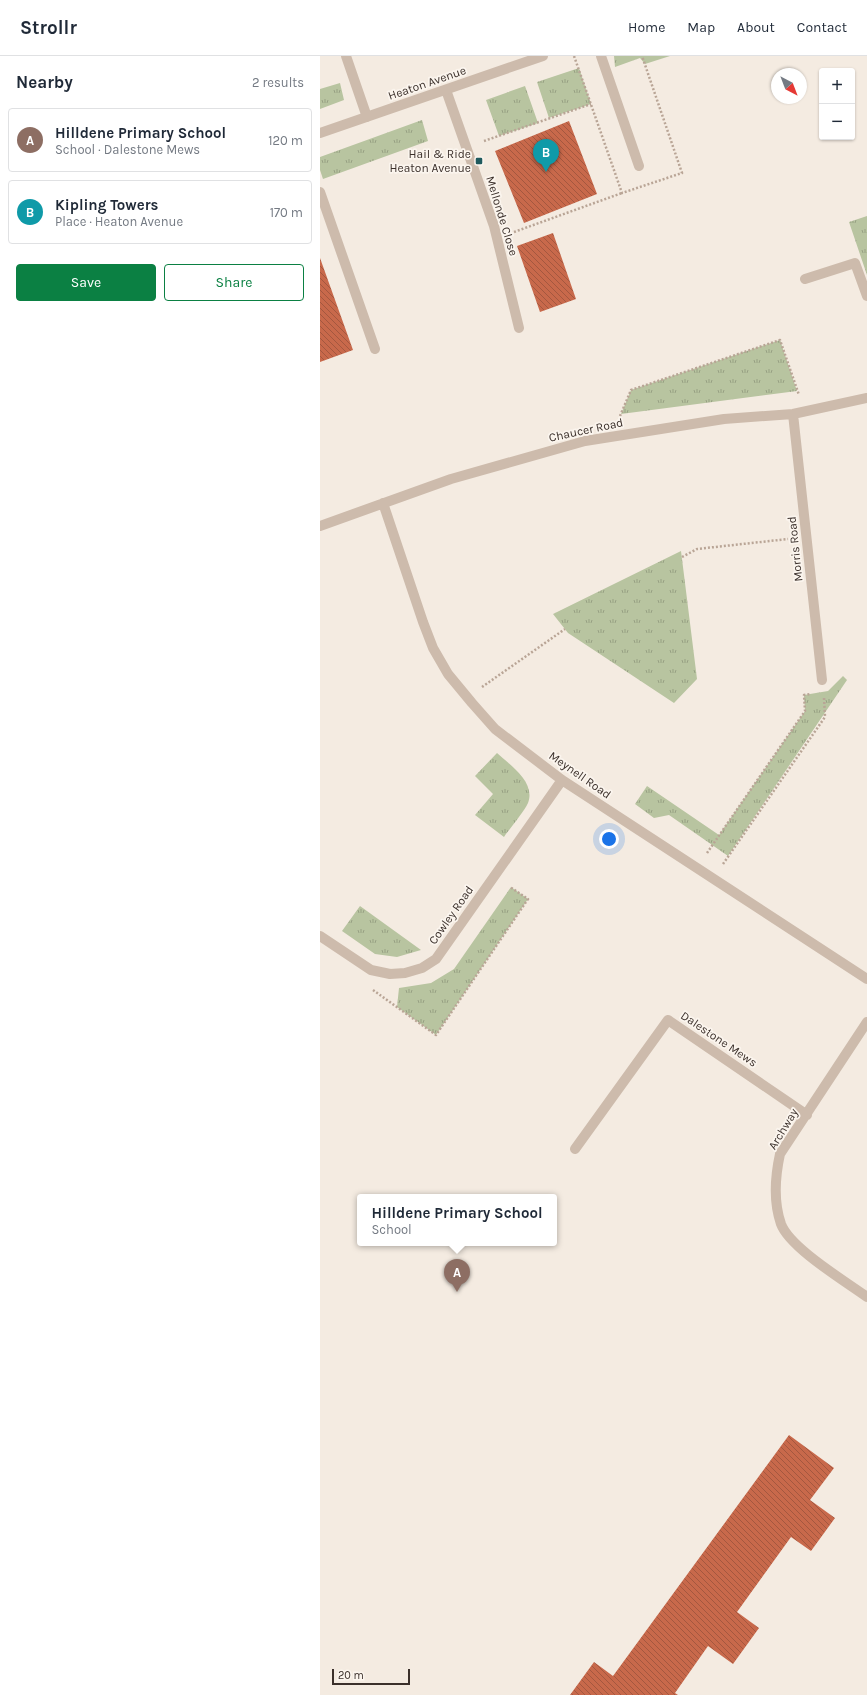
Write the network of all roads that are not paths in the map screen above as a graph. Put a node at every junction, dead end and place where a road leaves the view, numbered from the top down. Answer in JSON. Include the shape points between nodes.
{"nodes":[{"id":1,"x":346,"y":56,"type":"edge"},
{"id":2,"x":543,"y":56,"type":"edge"},
{"id":3,"x":601,"y":56,"type":"edge"},
{"id":4,"x":446,"y":90,"type":"junction"},
{"id":5,"x":367,"y":117,"type":"junction"},
{"id":6,"x":320,"y":133,"type":"edge"},
{"id":7,"x":639,"y":166,"type":"dead end"},
{"id":8,"x":320,"y":192,"type":"edge"},
{"id":9,"x":805,"y":279,"type":"dead end"},
{"id":10,"x":867,"y":296,"type":"edge"},
{"id":11,"x":519,"y":328,"type":"dead end"},
{"id":12,"x":375,"y":349,"type":"dead end"},
{"id":13,"x":867,"y":398,"type":"edge"},
{"id":14,"x":794,"y":414,"type":"junction"},
{"id":15,"x":383,"y":503,"type":"junction"},
{"id":16,"x":320,"y":526,"type":"edge"},
{"id":17,"x":822,"y":680,"type":"road end"},
{"id":18,"x":562,"y":780,"type":"junction"},
{"id":19,"x":320,"y":936,"type":"edge"},
{"id":20,"x":867,"y":979,"type":"edge"},
{"id":21,"x":867,"y":1022,"type":"edge"},
{"id":22,"x":806,"y":1114,"type":"junction"},
{"id":23,"x":575,"y":1149,"type":"dead end"},
{"id":24,"x":867,"y":1297,"type":"edge"}],
"edges":[{"from":1,"to":5,"type":"street"},
{"from":2,"to":4,"type":"street","name":"Heaton Avenue"},
{"from":3,"to":7,"type":"street"},
{"from":4,"to":5,"type":"street","name":"Heaton Avenue"},
{"from":4,"to":11,"type":"street","name":"Mellonde Close","via":[[497,238]]},
{"from":5,"to":6,"type":"street","name":"Heaton Avenue"},
{"from":8,"to":12,"type":"street"},
{"from":9,"to":10,"type":"street","via":[[855,263]]},
{"from":13,"to":14,"type":"street","name":"Chaucer Road"},
{"from":14,"to":15,"type":"street","name":"Chaucer Road","via":[[724,418],[586,441],[451,479]]},
{"from":14,"to":17,"type":"street","name":"Morris Road"},
{"from":15,"to":16,"type":"street","name":"Chaucer Road"},
{"from":15,"to":18,"type":"street","name":"Meynell Road","via":[[423,622],[433,648],[448,674],[496,729]]},
{"from":18,"to":19,"type":"street","name":"Cowley Road","via":[[436,959],[422,968],[405,973],[371,970]]},
{"from":18,"to":20,"type":"street","name":"Meynell Road"},
{"from":21,"to":22,"type":"street","name":"Archway"},
{"from":22,"to":23,"type":"street","name":"Dalestone Mews","via":[[668,1020]]},
{"from":22,"to":24,"type":"street","name":"Archway","via":[[780,1154],[775,1192],[782,1225],[800,1249]]}]}
